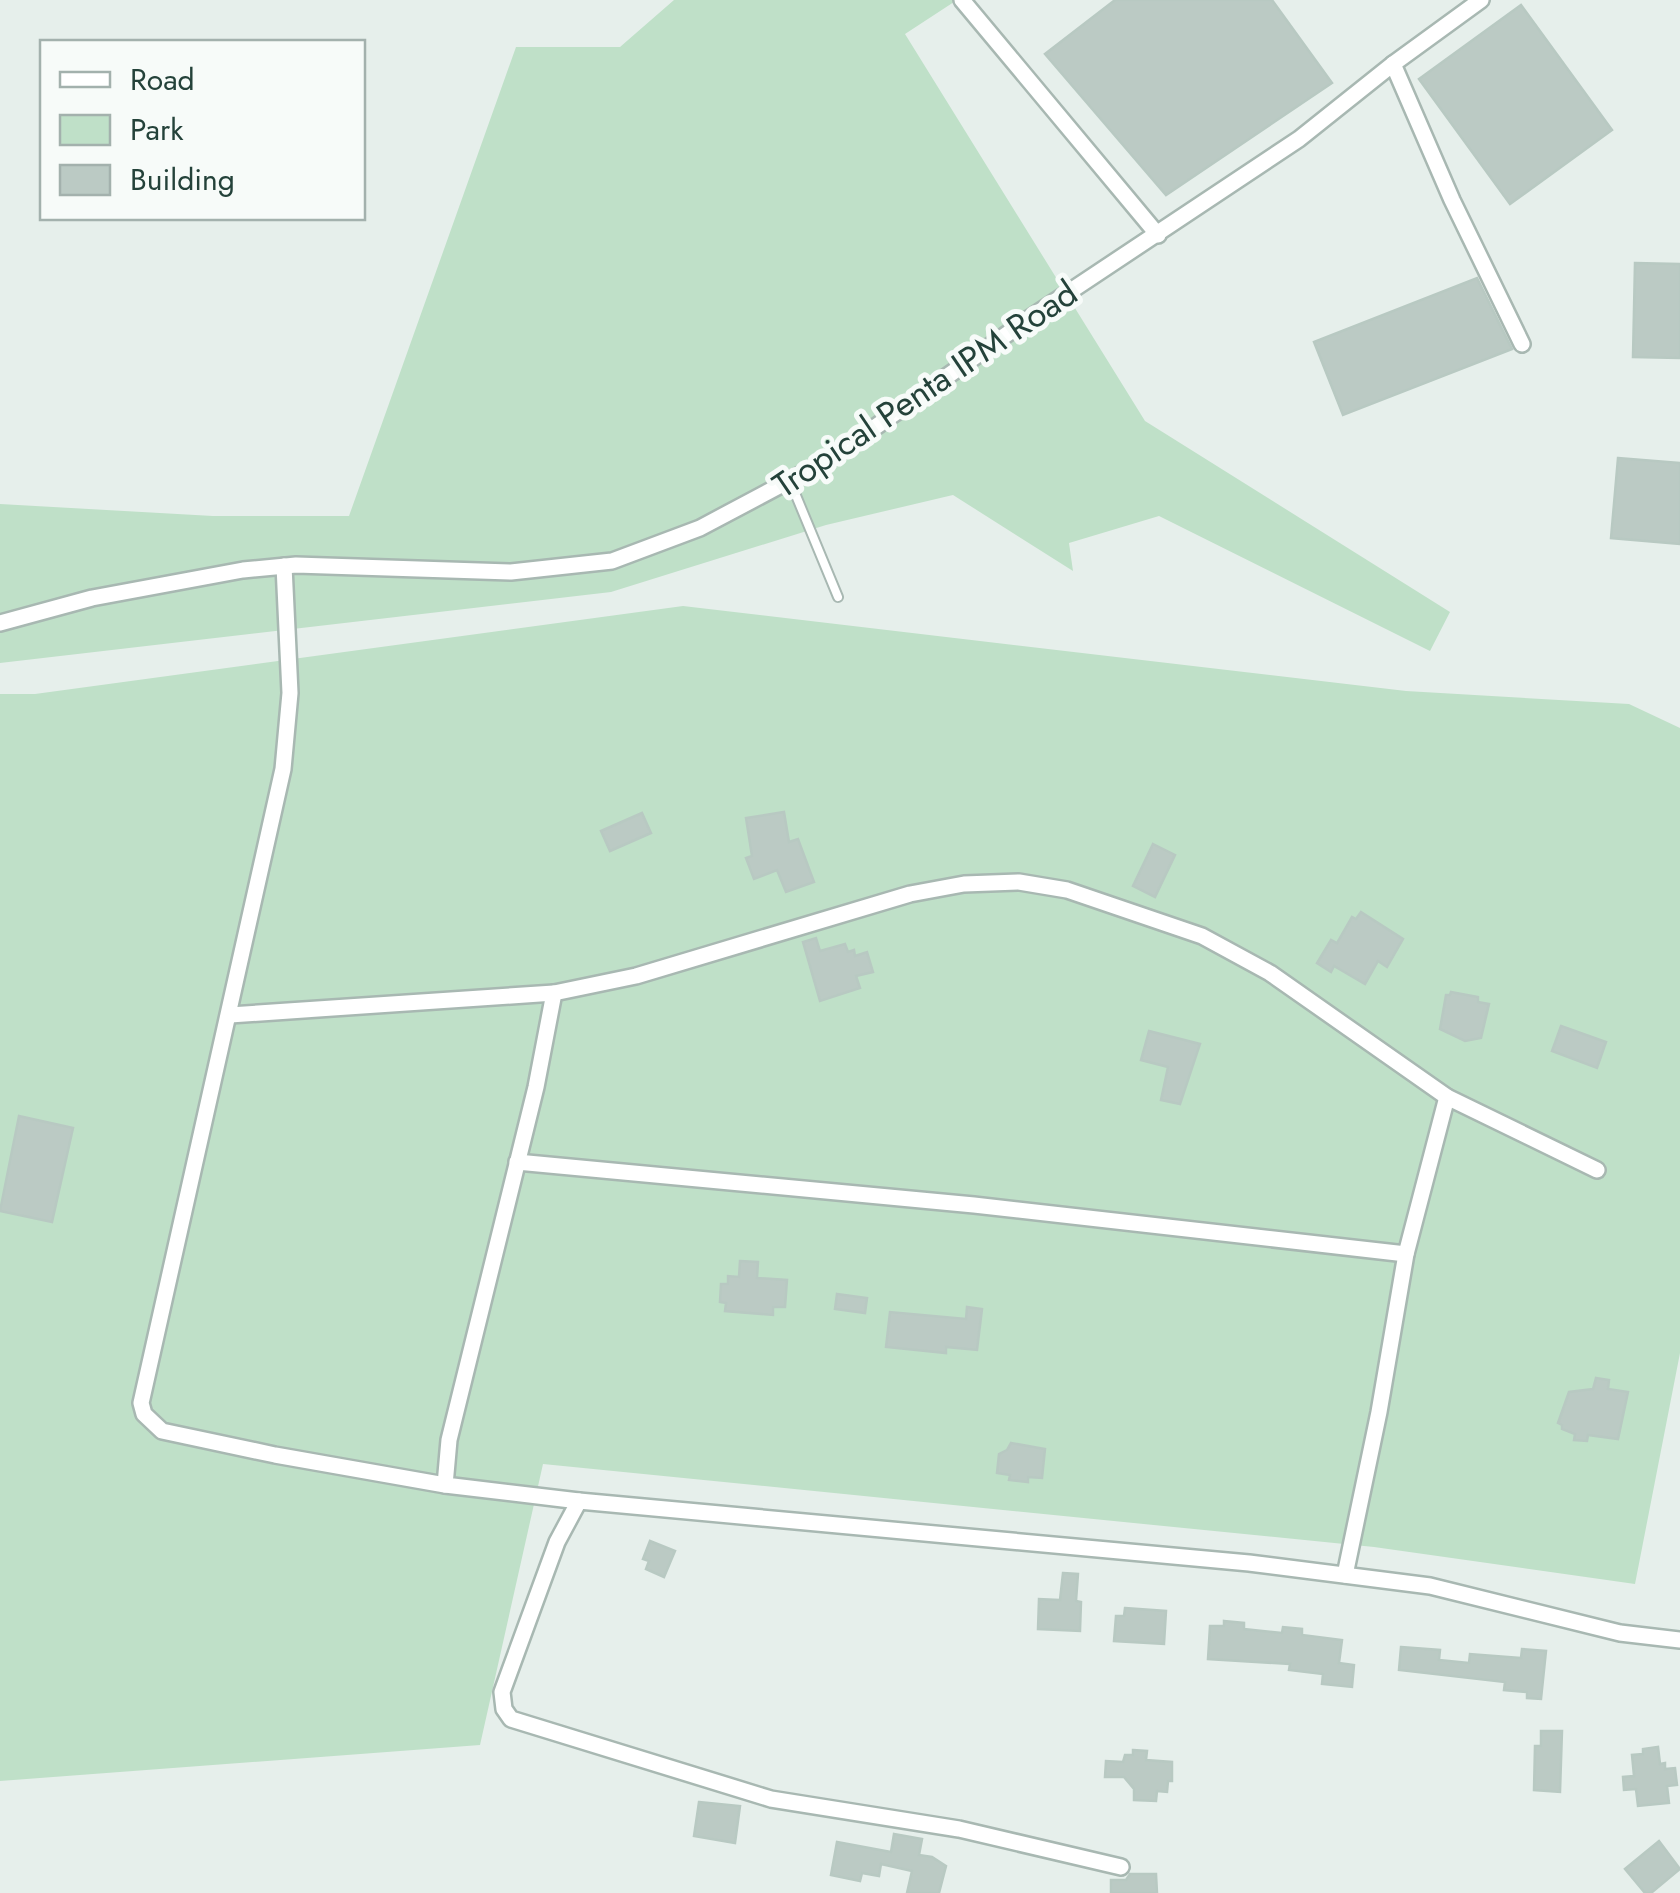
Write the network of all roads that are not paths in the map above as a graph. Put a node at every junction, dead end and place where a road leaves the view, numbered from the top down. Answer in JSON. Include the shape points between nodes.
{"nodes":[{"id":1,"x":962,"y":0,"type":"edge"},
{"id":2,"x":1481,"y":0,"type":"edge"},
{"id":3,"x":1393,"y":64,"type":"junction"},
{"id":4,"x":1158,"y":235,"type":"junction"},
{"id":5,"x":1522,"y":344,"type":"dead end"},
{"id":6,"x":790,"y":482,"type":"junction"},
{"id":7,"x":284,"y":566,"type":"junction"},
{"id":8,"x":838,"y":597,"type":"dead end"},
{"id":9,"x":0,"y":608,"type":"edge"},
{"id":10,"x":7,"y":621,"type":"edge"},
{"id":11,"x":554,"y":993,"type":"junction"},
{"id":12,"x":230,"y":1015,"type":"junction"},
{"id":13,"x":1447,"y":1097,"type":"junction"},
{"id":14,"x":517,"y":1162,"type":"junction"},
{"id":15,"x":1597,"y":1170,"type":"dead end"},
{"id":16,"x":1406,"y":1254,"type":"junction"},
{"id":17,"x":446,"y":1485,"type":"junction"},
{"id":18,"x":579,"y":1501,"type":"junction"},
{"id":19,"x":1345,"y":1575,"type":"junction"},
{"id":20,"x":1680,"y":1640,"type":"edge"},
{"id":21,"x":1121,"y":1867,"type":"dead end"}],
"edges":[{"from":1,"to":4,"type":"street"},
{"from":2,"to":3,"type":"street","name":"Tropical Penta IPM Road"},
{"from":3,"to":4,"type":"street","name":"Tropical Penta IPM Road","via":[[1299,140]]},
{"from":3,"to":5,"type":"street"},
{"from":4,"to":6,"type":"street","name":"Tropical Penta IPM Road"},
{"from":6,"to":7,"type":"street","name":"Tropical Penta IPM Road","via":[[700,528],[612,561],[511,572]]},
{"from":6,"to":8,"type":"lane"},
{"from":7,"to":10,"type":"street","name":"Tropical Penta IPM Road","via":[[92,598]]},
{"from":7,"to":12,"type":"street","via":[[290,693],[283,770]]},
{"from":9,"to":10,"type":"lane"},
{"from":11,"to":12,"type":"street"},
{"from":11,"to":13,"type":"street","via":[[636,976],[910,894],[1019,882],[1066,890],[1202,936],[1270,973]]},
{"from":11,"to":14,"type":"street"},
{"from":12,"to":17,"type":"street","via":[[142,1390],[144,1414],[162,1430]]},
{"from":13,"to":15,"type":"street"},
{"from":13,"to":16,"type":"street"},
{"from":14,"to":16,"type":"street"},
{"from":14,"to":17,"type":"street","via":[[449,1440]]},
{"from":16,"to":19,"type":"street"},
{"from":17,"to":18,"type":"street"},
{"from":18,"to":19,"type":"street"},
{"from":18,"to":21,"type":"street","via":[[557,1542],[502,1692],[511,1719],[771,1799],[959,1829]]},
{"from":19,"to":20,"type":"street","via":[[1430,1586],[1620,1633]]}]}
